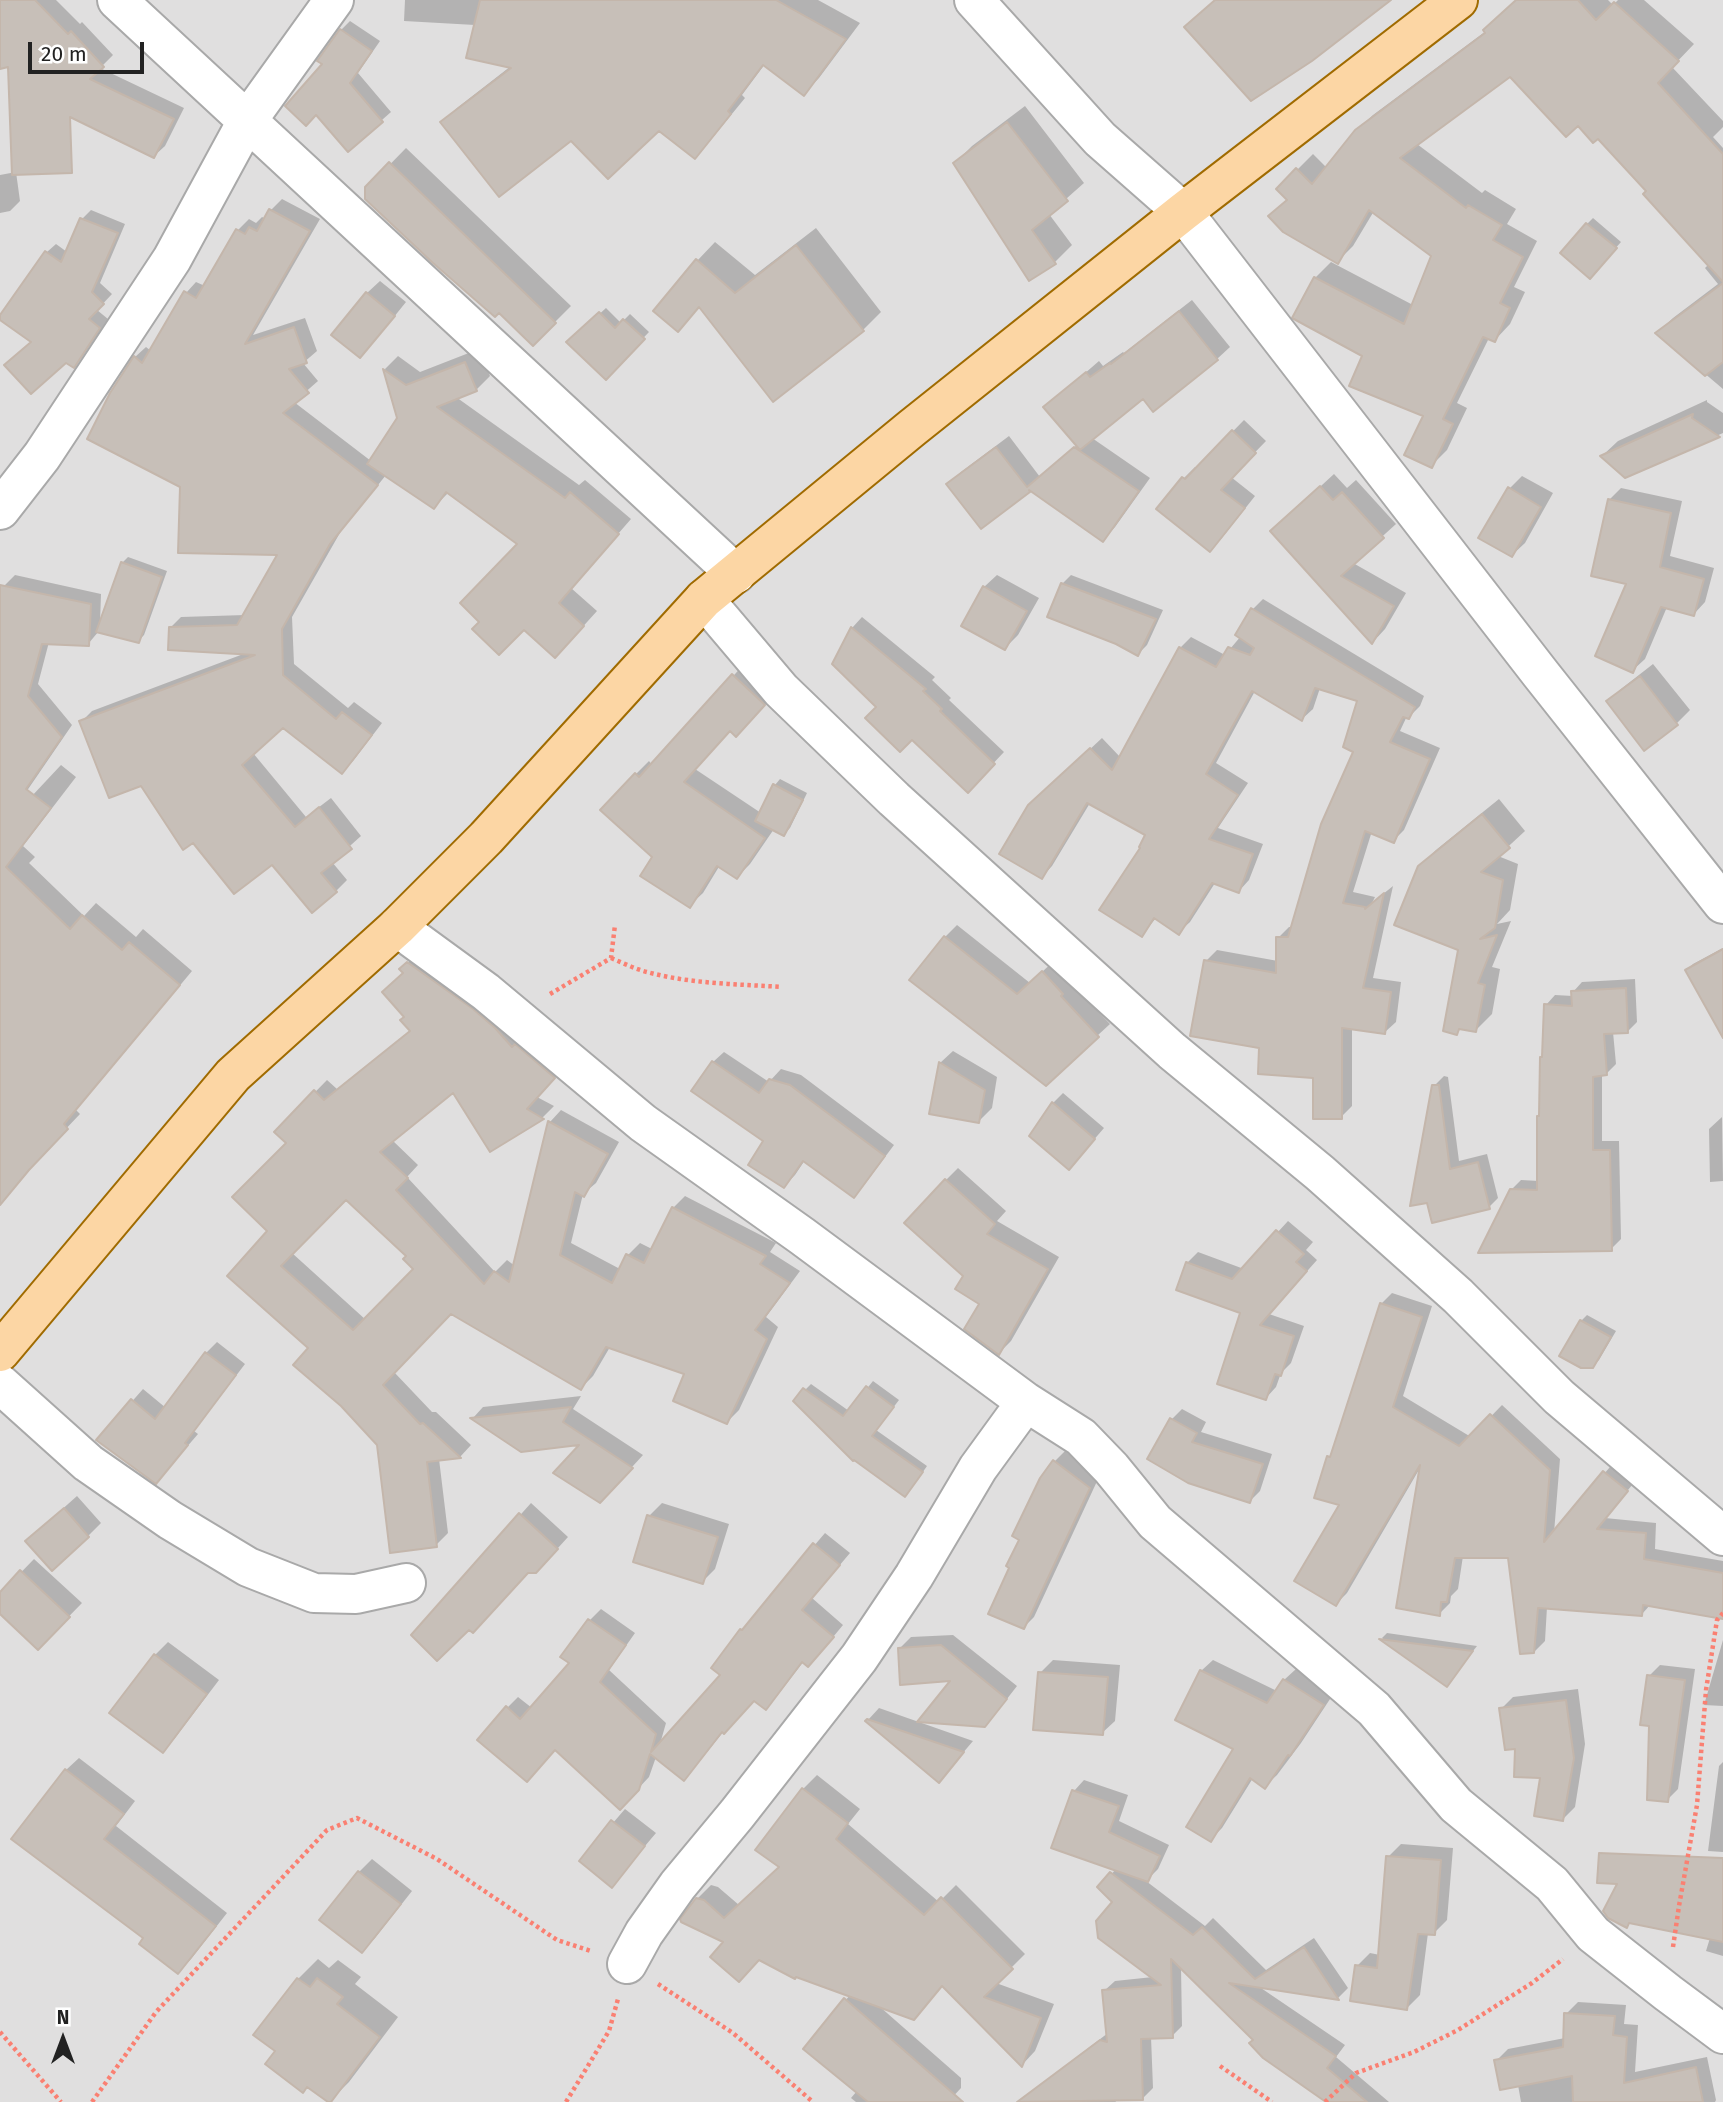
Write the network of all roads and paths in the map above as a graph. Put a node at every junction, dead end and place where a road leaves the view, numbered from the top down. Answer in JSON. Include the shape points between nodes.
{"nodes":[{"id":1,"x":117,"y":0,"type":"edge"},
{"id":2,"x":334,"y":0,"type":"edge"},
{"id":3,"x":974,"y":0,"type":"edge"},
{"id":4,"x":1458,"y":0,"type":"edge"},
{"id":5,"x":247,"y":121,"type":"junction"},
{"id":6,"x":1183,"y":212,"type":"junction"},
{"id":7,"x":0,"y":510,"type":"edge"},
{"id":8,"x":736,"y":574,"type":"junction"},
{"id":9,"x":704,"y":599,"type":"junction"},
{"id":10,"x":1723,"y":904,"type":"edge"},
{"id":11,"x":615,"y":925,"type":"dead end"},
{"id":12,"x":397,"y":927,"type":"junction"},
{"id":13,"x":611,"y":958,"type":"junction"},
{"id":14,"x":782,"y":987,"type":"dead end"},
{"id":15,"x":550,"y":994,"type":"dead end"},
{"id":16,"x":0,"y":1352,"type":"edge"},
{"id":17,"x":0,"y":1384,"type":"edge"},
{"id":18,"x":1026,"y":1402,"type":"junction"},
{"id":19,"x":1723,"y":1536,"type":"edge"},
{"id":20,"x":407,"y":1583,"type":"dead end"},
{"id":21,"x":1723,"y":1612,"type":"edge"},
{"id":22,"x":1594,"y":1934,"type":"junction"},
{"id":23,"x":627,"y":1964,"type":"junction"},
{"id":24,"x":1668,"y":1993,"type":"junction"},
{"id":25,"x":0,"y":2032,"type":"edge"},
{"id":26,"x":1723,"y":2034,"type":"edge"},
{"id":27,"x":1220,"y":2066,"type":"dead end"},
{"id":28,"x":61,"y":2102,"type":"edge"},
{"id":29,"x":92,"y":2102,"type":"edge"},
{"id":30,"x":566,"y":2102,"type":"edge"},
{"id":31,"x":813,"y":2102,"type":"edge"},
{"id":32,"x":1272,"y":2102,"type":"edge"},
{"id":33,"x":1325,"y":2102,"type":"edge"}],
"edges":[{"from":1,"to":5,"type":"street"},
{"from":2,"to":5,"type":"street"},
{"from":3,"to":6,"type":"street","via":[[1100,139]]},
{"from":4,"to":6,"type":"main road"},
{"from":5,"to":7,"type":"street","via":[[172,259],[42,456]]},
{"from":5,"to":8,"type":"street"},
{"from":6,"to":8,"type":"main road"},
{"from":6,"to":10,"type":"street"},
{"from":8,"to":9,"type":"main road"},
{"from":9,"to":12,"type":"main road","via":[[486,838]]},
{"from":9,"to":19,"type":"street","via":[[781,690],[894,799],[1172,1051],[1320,1173],[1438,1279],[1559,1397]]},
{"from":11,"to":13,"type":"path"},
{"from":12,"to":16,"type":"main road","via":[[233,1075]]},
{"from":12,"to":18,"type":"street","via":[[486,992],[643,1123]]},
{"from":13,"to":14,"type":"path","via":[[674,978]]},
{"from":13,"to":15,"type":"path"},
{"from":17,"to":20,"type":"street","via":[[88,1463],[248,1567],[314,1593],[356,1594]]},
{"from":18,"to":22,"type":"street","via":[[1081,1437],[1155,1522],[1374,1709],[1456,1805],[1552,1884]]},
{"from":18,"to":23,"type":"street","via":[[978,1468],[859,1658],[678,1885]]},
{"from":21,"to":24,"type":"path","via":[[1717,1620],[1706,1690],[1697,1805]]},
{"from":22,"to":24,"type":"street"},
{"from":22,"to":33,"type":"path","via":[[1532,1983],[1414,2052],[1356,2073]]},
{"from":23,"to":29,"type":"path","via":[[557,1940],[437,1859],[358,1818],[327,1830],[317,1840],[156,2012]]},
{"from":23,"to":30,"type":"path","via":[[610,2031]]},
{"from":23,"to":31,"type":"path","via":[[733,2033]]},
{"from":24,"to":26,"type":"street"},
{"from":25,"to":28,"type":"path"},
{"from":27,"to":32,"type":"path"}]}
